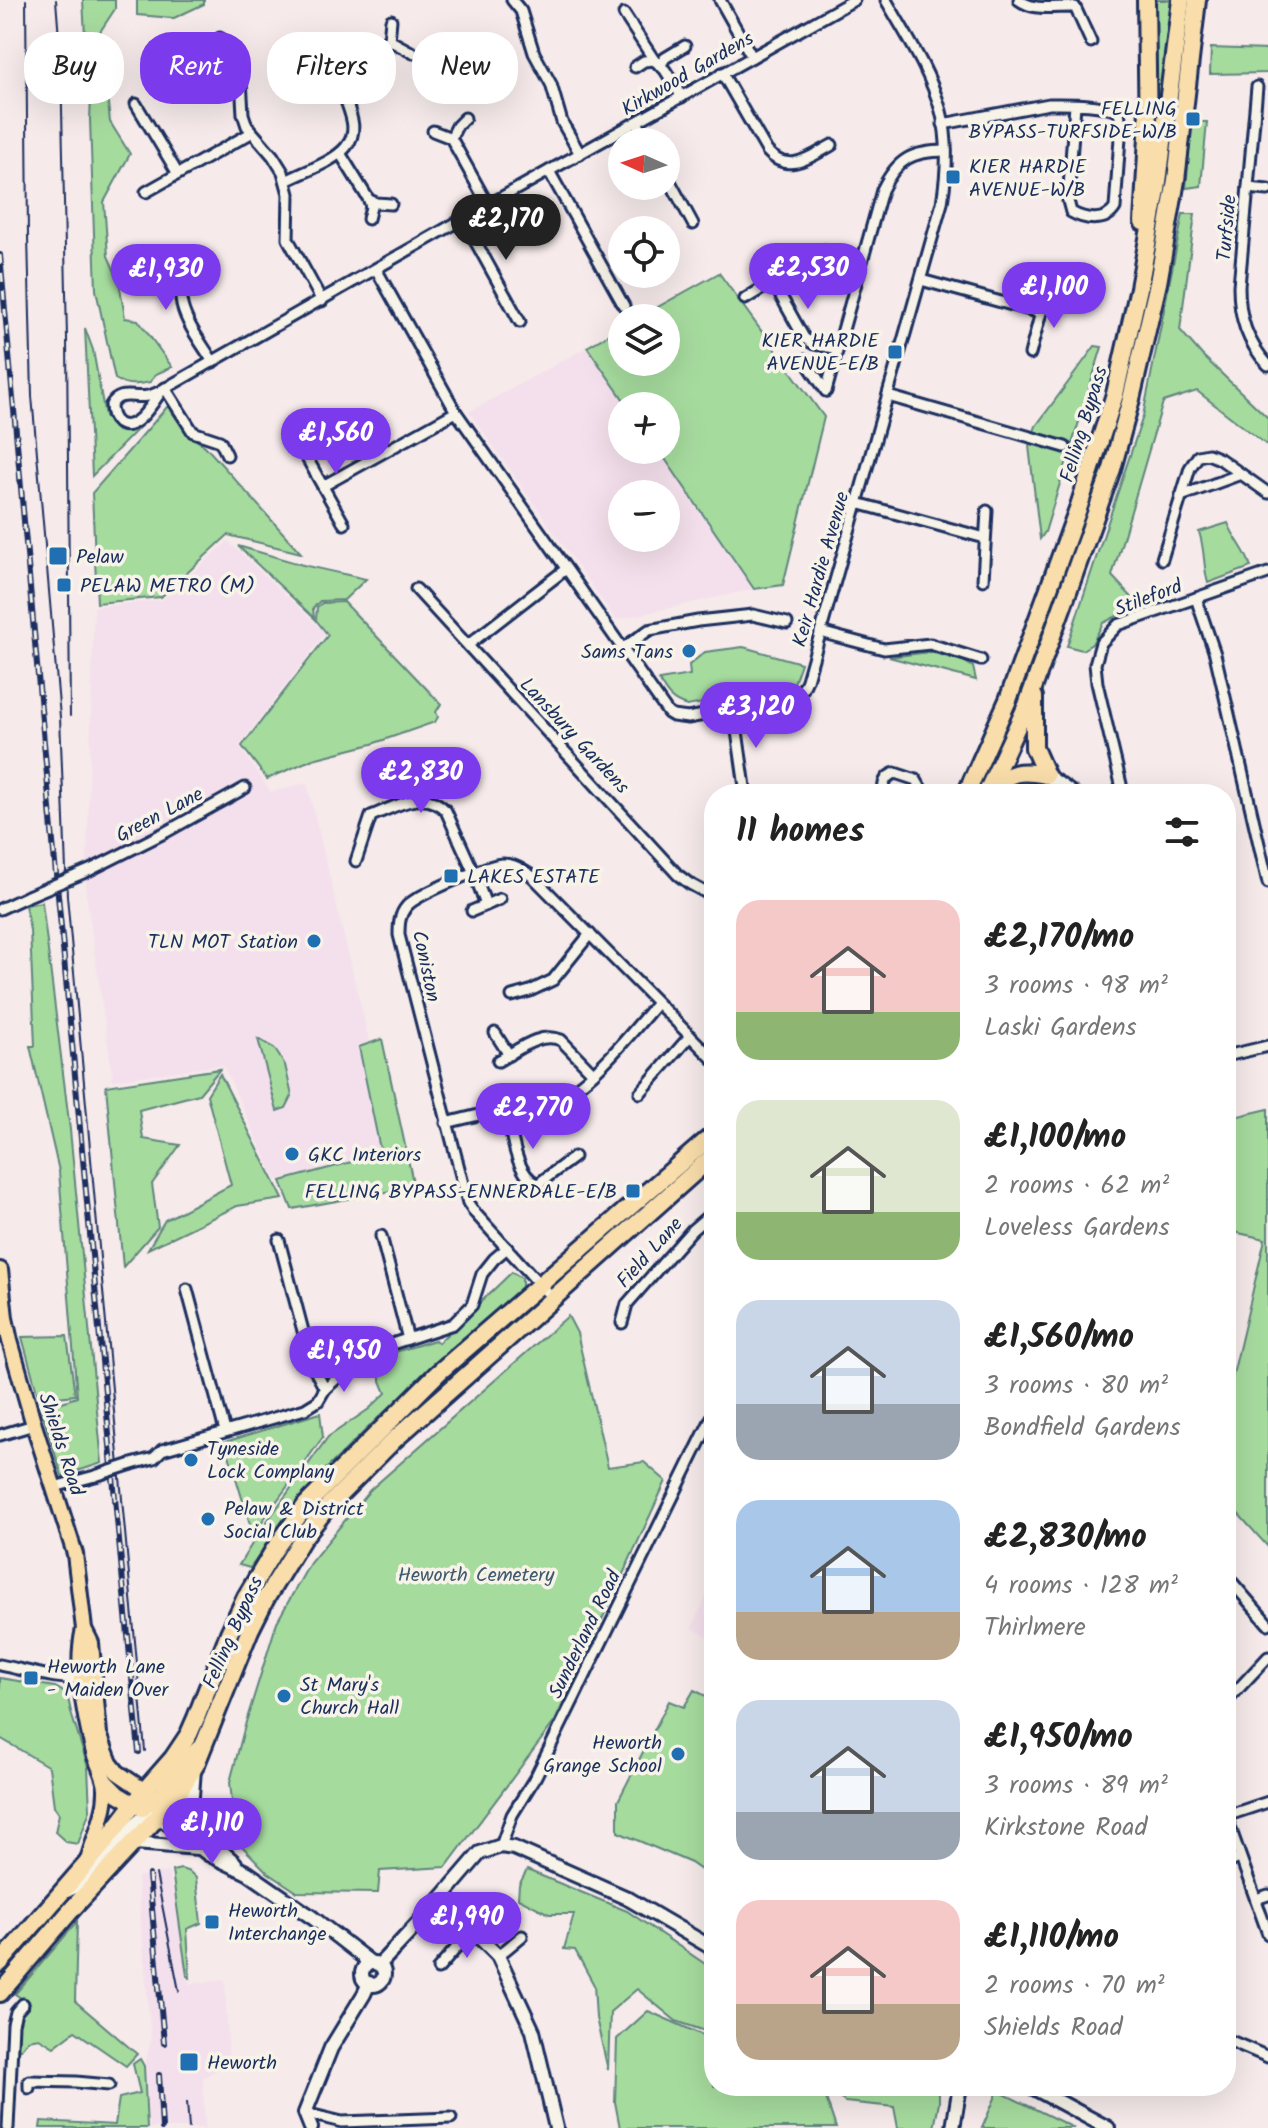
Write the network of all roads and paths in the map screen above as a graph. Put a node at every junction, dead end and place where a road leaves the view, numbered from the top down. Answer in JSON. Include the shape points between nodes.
{"nodes":[{"id":1,"x":512,"y":0,"type":"edge"},
{"id":2,"x":720,"y":0,"type":"edge"},
{"id":3,"x":854,"y":0,"type":"edge"},
{"id":4,"x":886,"y":0,"type":"edge"},
{"id":5,"x":1019,"y":0,"type":"edge"},
{"id":6,"x":1146,"y":0,"type":"edge"},
{"id":7,"x":1181,"y":0,"type":"edge"},
{"id":8,"x":1197,"y":0,"type":"edge"},
{"id":9,"x":624,"y":14,"type":"dead end"},
{"id":10,"x":391,"y":20,"type":"dead end"},
{"id":11,"x":390,"y":32,"type":"edge"},
{"id":12,"x":1091,"y":42,"type":"dead end"},
{"id":13,"x":685,"y":46,"type":"dead end"},
{"id":14,"x":752,"y":57,"type":"junction"},
{"id":15,"x":657,"y":63,"type":"junction"},
{"id":16,"x":635,"y":67,"type":"dead end"},
{"id":17,"x":722,"y":73,"type":"junction"},
{"id":18,"x":1257,"y":87,"type":"dead end"},
{"id":19,"x":682,"y":97,"type":"junction"},
{"id":20,"x":136,"y":104,"type":"dead end"},
{"id":21,"x":242,"y":104,"type":"edge"},
{"id":22,"x":347,"y":104,"type":"edge"},
{"id":23,"x":1075,"y":105,"type":"junction"},
{"id":24,"x":465,"y":118,"type":"dead end"},
{"id":25,"x":637,"y":122,"type":"junction"},
{"id":26,"x":943,"y":124,"type":"junction"},
{"id":27,"x":640,"y":128,"type":"edge"},
{"id":28,"x":433,"y":131,"type":"dead end"},
{"id":29,"x":251,"y":133,"type":"junction"},
{"id":30,"x":451,"y":138,"type":"junction"},
{"id":31,"x":832,"y":145,"type":"dead end"},
{"id":32,"x":946,"y":151,"type":"junction"},
{"id":33,"x":340,"y":153,"type":"junction"},
{"id":34,"x":580,"y":154,"type":"junction"},
{"id":35,"x":549,"y":171,"type":"junction"},
{"id":36,"x":178,"y":174,"type":"junction"},
{"id":37,"x":286,"y":181,"type":"junction"},
{"id":38,"x":1248,"y":188,"type":"junction"},
{"id":39,"x":1268,"y":190,"type":"edge"},
{"id":40,"x":146,"y":192,"type":"dead end"},
{"id":41,"x":369,"y":200,"type":"junction"},
{"id":42,"x":680,"y":200,"type":"edge"},
{"id":43,"x":391,"y":204,"type":"dead end"},
{"id":44,"x":488,"y":205,"type":"junction"},
{"id":45,"x":368,"y":219,"type":"dead end"},
{"id":46,"x":463,"y":219,"type":"junction"},
{"id":47,"x":693,"y":224,"type":"dead end"},
{"id":48,"x":825,"y":250,"type":"dead end"},
{"id":49,"x":196,"y":265,"type":"dead end"},
{"id":50,"x":376,"y":269,"type":"junction"},
{"id":51,"x":921,"y":280,"type":"junction"},
{"id":52,"x":773,"y":282,"type":"junction"},
{"id":53,"x":1139,"y":288,"type":"junction"},
{"id":54,"x":1045,"y":297,"type":"dead end"},
{"id":55,"x":745,"y":299,"type":"dead end"},
{"id":56,"x":322,"y":301,"type":"junction"},
{"id":57,"x":623,"y":304,"type":"edge"},
{"id":58,"x":1041,"y":313,"type":"junction"},
{"id":59,"x":520,"y":322,"type":"dead end"},
{"id":60,"x":838,"y":349,"type":"junction"},
{"id":61,"x":1030,"y":354,"type":"dead end"},
{"id":62,"x":805,"y":360,"type":"dead end"},
{"id":63,"x":213,"y":362,"type":"junction"},
{"id":64,"x":1268,"y":365,"type":"edge"},
{"id":65,"x":164,"y":389,"type":"junction"},
{"id":66,"x":888,"y":396,"type":"junction"},
{"id":67,"x":456,"y":412,"type":"junction"},
{"id":68,"x":299,"y":444,"type":"dead end"},
{"id":69,"x":1065,"y":447,"type":"dead end"},
{"id":70,"x":227,"y":455,"type":"dead end"},
{"id":71,"x":1241,"y":474,"type":"junction"},
{"id":72,"x":323,"y":486,"type":"junction"},
{"id":73,"x":1268,"y":493,"type":"edge"},
{"id":74,"x":1181,"y":496,"type":"junction"},
{"id":75,"x":857,"y":503,"type":"junction"},
{"id":76,"x":987,"y":511,"type":"dead end"},
{"id":77,"x":344,"y":524,"type":"dead end"},
{"id":78,"x":985,"y":538,"type":"junction"},
{"id":79,"x":1162,"y":559,"type":"dead end"},
{"id":80,"x":566,"y":569,"type":"junction"},
{"id":81,"x":1268,"y":573,"type":"edge"},
{"id":82,"x":983,"y":580,"type":"dead end"},
{"id":83,"x":416,"y":589,"type":"dead end"},
{"id":84,"x":1196,"y":598,"type":"junction"},
{"id":85,"x":787,"y":623,"type":"dead end"},
{"id":86,"x":820,"y":632,"type":"junction"},
{"id":87,"x":468,"y":645,"type":"junction"},
{"id":88,"x":622,"y":649,"type":"junction"},
{"id":89,"x":981,"y":660,"type":"dead end"},
{"id":90,"x":1034,"y":687,"type":"junction"},
{"id":91,"x":734,"y":710,"type":"junction"},
{"id":92,"x":1046,"y":775,"type":"junction"},
{"id":93,"x":745,"y":784,"type":"edge"},
{"id":94,"x":883,"y":784,"type":"edge"},
{"id":95,"x":918,"y":784,"type":"edge"},
{"id":96,"x":970,"y":784,"type":"edge"},
{"id":97,"x":990,"y":784,"type":"edge"},
{"id":98,"x":996,"y":784,"type":"edge"},
{"id":99,"x":1059,"y":784,"type":"edge"},
{"id":100,"x":1121,"y":784,"type":"edge"},
{"id":101,"x":245,"y":788,"type":"dead end"},
{"id":102,"x":356,"y":861,"type":"dead end"},
{"id":103,"x":474,"y":873,"type":"junction"},
{"id":104,"x":1268,"y":883,"type":"edge"},
{"id":105,"x":704,"y":892,"type":"edge"},
{"id":106,"x":500,"y":899,"type":"dead end"},
{"id":107,"x":486,"y":905,"type":"junction"},
{"id":108,"x":0,"y":909,"type":"edge"},
{"id":109,"x":472,"y":911,"type":"dead end"},
{"id":110,"x":590,"y":934,"type":"junction"},
{"id":111,"x":512,"y":996,"type":"dead end"},
{"id":112,"x":657,"y":1003,"type":"junction"},
{"id":113,"x":495,"y":1033,"type":"dead end"},
{"id":114,"x":690,"y":1036,"type":"junction"},
{"id":115,"x":1268,"y":1046,"type":"edge"},
{"id":116,"x":704,"y":1050,"type":"edge"},
{"id":117,"x":1236,"y":1054,"type":"edge"},
{"id":118,"x":509,"y":1055,"type":"junction"},
{"id":119,"x":498,"y":1061,"type":"dead end"},
{"id":120,"x":593,"y":1073,"type":"junction"},
{"id":121,"x":640,"y":1093,"type":"dead end"},
{"id":122,"x":506,"y":1108,"type":"junction"},
{"id":123,"x":446,"y":1123,"type":"junction"},
{"id":124,"x":704,"y":1143,"type":"edge"},
{"id":125,"x":574,"y":1157,"type":"dead end"},
{"id":126,"x":704,"y":1164,"type":"edge"},
{"id":127,"x":704,"y":1220,"type":"edge"},
{"id":128,"x":381,"y":1236,"type":"dead end"},
{"id":129,"x":279,"y":1240,"type":"dead end"},
{"id":130,"x":507,"y":1248,"type":"junction"},
{"id":131,"x":0,"y":1270,"type":"edge"},
{"id":132,"x":539,"y":1284,"type":"junction"},
{"id":133,"x":187,"y":1289,"type":"dead end"},
{"id":134,"x":552,"y":1298,"type":"junction"},
{"id":135,"x":622,"y":1323,"type":"dead end"},
{"id":136,"x":408,"y":1339,"type":"junction"},
{"id":137,"x":5,"y":1343,"type":"edge"},
{"id":138,"x":325,"y":1389,"type":"junction"},
{"id":139,"x":34,"y":1425,"type":"junction"},
{"id":140,"x":225,"y":1431,"type":"junction"},
{"id":141,"x":704,"y":1434,"type":"edge"},
{"id":142,"x":0,"y":1435,"type":"edge"},
{"id":143,"x":54,"y":1487,"type":"junction"},
{"id":144,"x":1236,"y":1587,"type":"edge"},
{"id":145,"x":1268,"y":1624,"type":"edge"},
{"id":146,"x":1268,"y":1657,"type":"edge"},
{"id":147,"x":238,"y":1661,"type":"junction"},
{"id":148,"x":0,"y":1665,"type":"edge"},
{"id":149,"x":88,"y":1679,"type":"junction"},
{"id":150,"x":1236,"y":1691,"type":"edge"},
{"id":151,"x":206,"y":1742,"type":"junction"},
{"id":152,"x":195,"y":1767,"type":"junction"},
{"id":153,"x":105,"y":1781,"type":"junction"},
{"id":154,"x":1268,"y":1802,"type":"edge"},
{"id":155,"x":152,"y":1805,"type":"junction"},
{"id":156,"x":1236,"y":1813,"type":"edge"},
{"id":157,"x":192,"y":1825,"type":"junction"},
{"id":158,"x":135,"y":1843,"type":"junction"},
{"id":159,"x":501,"y":1846,"type":"junction"},
{"id":160,"x":1236,"y":1846,"type":"edge"},
{"id":161,"x":201,"y":1849,"type":"junction"},
{"id":162,"x":1240,"y":1858,"type":"junction"},
{"id":163,"x":1236,"y":1859,"type":"edge"},
{"id":164,"x":88,"y":1861,"type":"junction"},
{"id":165,"x":240,"y":1869,"type":"junction"},
{"id":166,"x":61,"y":1894,"type":"junction"},
{"id":167,"x":1268,"y":1895,"type":"edge"},
{"id":168,"x":1256,"y":1899,"type":"junction"},
{"id":169,"x":438,"y":1902,"type":"junction"},
{"id":170,"x":472,"y":1930,"type":"junction"},
{"id":171,"x":1268,"y":1934,"type":"edge"},
{"id":172,"x":522,"y":1936,"type":"dead end"},
{"id":173,"x":704,"y":1943,"type":"edge"},
{"id":174,"x":498,"y":1956,"type":"junction"},
{"id":175,"x":0,"y":1963,"type":"edge"},
{"id":176,"x":438,"y":1969,"type":"dead end"},
{"id":177,"x":370,"y":1970,"type":"junction"},
{"id":178,"x":0,"y":1993,"type":"edge"},
{"id":179,"x":23,"y":2004,"type":"dead end"},
{"id":180,"x":1236,"y":2043,"type":"edge"},
{"id":181,"x":1268,"y":2057,"type":"edge"},
{"id":182,"x":109,"y":2085,"type":"dead end"},
{"id":183,"x":29,"y":2088,"type":"dead end"},
{"id":184,"x":958,"y":2096,"type":"edge"},
{"id":185,"x":1049,"y":2096,"type":"edge"},
{"id":186,"x":305,"y":2113,"type":"junction"},
{"id":187,"x":451,"y":2118,"type":"dead end"},
{"id":188,"x":8,"y":2128,"type":"edge"},
{"id":189,"x":311,"y":2128,"type":"edge"},
{"id":190,"x":556,"y":2128,"type":"edge"},
{"id":191,"x":953,"y":2128,"type":"edge"},
{"id":192,"x":1108,"y":2128,"type":"edge"}],
"edges":[{"from":1,"to":34,"type":"street"},
{"from":2,"to":14,"type":"street"},
{"from":3,"to":14,"type":"street","name":"Kirkwood Gardens"},
{"from":4,"to":26,"type":"street","name":"Keir Hardie Avenue","via":[[935,93]]},
{"from":5,"to":12,"type":"street","via":[[1035,8],[1075,7]]},
{"from":6,"to":53,"type":"highway","via":[[1148,137]]},
{"from":7,"to":53,"type":"highway","name":"Felling Bypass"},
{"from":8,"to":90,"type":"highway","name":"Felling Bypass","via":[[1176,180],[1131,399],[1112,469]]},
{"from":9,"to":15,"type":"street"},
{"from":10,"to":11,"type":"street"},
{"from":13,"to":15,"type":"street"},
{"from":14,"to":17,"type":"street","name":"Kirkwood Gardens"},
{"from":15,"to":16,"type":"street","via":[[644,61]]},
{"from":15,"to":19,"type":"street"},
{"from":17,"to":19,"type":"street","name":"Kirkwood Gardens"},
{"from":17,"to":31,"type":"street","via":[[776,160],[798,163]]},
{"from":18,"to":38,"type":"street","name":"Turfside"},
{"from":19,"to":25,"type":"street","name":"Kirkwood Gardens"},
{"from":20,"to":36,"type":"street"},
{"from":21,"to":29,"type":"street"},
{"from":22,"to":33,"type":"street","via":[[355,126]]},
{"from":23,"to":23,"type":"street","via":[[1068,201],[1079,217],[1102,219],[1115,208],[1119,112]]},
{"from":23,"to":26,"type":"street","via":[[1039,106]]},
{"from":24,"to":30,"type":"street"},
{"from":25,"to":27,"type":"street"},
{"from":25,"to":34,"type":"street","name":"Kirkwood Gardens"},
{"from":26,"to":32,"type":"street","name":"Keir Hardie Avenue"},
{"from":28,"to":30,"type":"street"},
{"from":29,"to":36,"type":"street"},
{"from":29,"to":37,"type":"street","via":[[279,164]]},
{"from":30,"to":44,"type":"street"},
{"from":32,"to":51,"type":"street","name":"Keir Hardie Avenue","via":[[942,203]]},
{"from":32,"to":60,"type":"street","via":[[916,153],[887,180]]},
{"from":33,"to":37,"type":"street"},
{"from":33,"to":41,"type":"street"},
{"from":34,"to":35,"type":"street","name":"Kirkwood Gardens"},
{"from":35,"to":44,"type":"street","name":"Kirkwood Gardens"},
{"from":35,"to":57,"type":"street"},
{"from":36,"to":40,"type":"street"},
{"from":37,"to":56,"type":"street","via":[[288,239]]},
{"from":38,"to":39,"type":"street"},
{"from":38,"to":64,"type":"street","name":"Turfside","via":[[1239,304],[1249,339]]},
{"from":41,"to":43,"type":"street"},
{"from":41,"to":45,"type":"street"},
{"from":42,"to":47,"type":"street"},
{"from":44,"to":46,"type":"street","name":"Kirkwood Gardens"},
{"from":46,"to":50,"type":"street","name":"Kirkwood Gardens"},
{"from":46,"to":59,"type":"street"},
{"from":48,"to":52,"type":"street"},
{"from":49,"to":63,"type":"street","via":[[183,280],[180,299]]},
{"from":50,"to":56,"type":"street","name":"Kirkwood Gardens"},
{"from":50,"to":67,"type":"street","name":"Keir Hardie Avenue"},
{"from":51,"to":58,"type":"street"},
{"from":51,"to":66,"type":"street","name":"Keir Hardie Avenue"},
{"from":52,"to":55,"type":"street"},
{"from":52,"to":60,"type":"street","via":[[804,338]]},
{"from":53,"to":96,"type":"highway","name":"Felling Bypass","via":[[1115,394],[1079,506],[1008,700]]},
{"from":54,"to":58,"type":"street"},
{"from":56,"to":63,"type":"street","name":"Kirkwood Gardens"},
{"from":58,"to":61,"type":"street"},
{"from":60,"to":62,"type":"street","via":[[826,391]]},
{"from":63,"to":65,"type":"street","name":"Kirkwood Gardens"},
{"from":65,"to":65,"type":"street","name":"Kirkwood Gardens","via":[[134,423],[120,424],[112,415],[115,398]]},
{"from":65,"to":70,"type":"street","via":[[190,429],[220,441]]},
{"from":66,"to":69,"type":"street"},
{"from":66,"to":75,"type":"street","name":"Keir Hardie Avenue"},
{"from":67,"to":72,"type":"street"},
{"from":67,"to":80,"type":"street","name":"Keir Hardie Avenue"},
{"from":68,"to":72,"type":"street"},
{"from":71,"to":73,"type":"street"},
{"from":71,"to":74,"type":"street"},
{"from":71,"to":74,"type":"street","via":[[1220,459],[1198,456]]},
{"from":72,"to":77,"type":"street"},
{"from":74,"to":79,"type":"street"},
{"from":75,"to":78,"type":"street"},
{"from":75,"to":86,"type":"street","name":"Keir Hardie Avenue"},
{"from":76,"to":78,"type":"street"},
{"from":78,"to":82,"type":"street"},
{"from":80,"to":87,"type":"street"},
{"from":80,"to":88,"type":"street","name":"Keir Hardie Avenue"},
{"from":81,"to":84,"type":"street","name":"Stileford"},
{"from":83,"to":87,"type":"street","name":"Lansbury Gardens"},
{"from":84,"to":100,"type":"street","name":"Stileford","via":[[1118,625],[1101,643],[1095,658],[1097,683]]},
{"from":84,"to":104,"type":"street","via":[[1215,654]]},
{"from":85,"to":88,"type":"street","via":[[753,615],[698,621],[649,630]]},
{"from":86,"to":89,"type":"street","via":[[884,649],[930,644]]},
{"from":86,"to":91,"type":"street","name":"Keir Hardie Avenue","via":[[799,694]]},
{"from":87,"to":105,"type":"street","name":"Lansbury Gardens","via":[[678,875]]},
{"from":88,"to":91,"type":"street","name":"Keir Hardie Avenue","via":[[673,716]]},
{"from":90,"to":92,"type":"highway","via":[[1034,748]]},
{"from":90,"to":97,"type":"highway","name":"Felling Bypass"},
{"from":91,"to":93,"type":"street"},
{"from":92,"to":98,"type":"highway","via":[[1019,772]]},
{"from":92,"to":99,"type":"street"},
{"from":94,"to":95,"type":"street","via":[[895,773]]},
{"from":101,"to":108,"type":"street","name":"Green Lane","bridge":true,"via":[[90,870]]},
{"from":102,"to":103,"type":"street","via":[[371,816],[424,798],[446,811]]},
{"from":103,"to":107,"type":"street"},
{"from":103,"to":110,"type":"street","name":"Coniston","via":[[503,864],[522,869]]},
{"from":103,"to":123,"type":"street","name":"Coniston","via":[[415,898],[399,923]]},
{"from":106,"to":107,"type":"street"},
{"from":107,"to":109,"type":"street"},
{"from":110,"to":111,"type":"street","via":[[553,980]]},
{"from":110,"to":112,"type":"street","name":"Coniston"},
{"from":112,"to":114,"type":"street","name":"Coniston"},
{"from":112,"to":120,"type":"street"},
{"from":113,"to":118,"type":"street"},
{"from":114,"to":116,"type":"street","name":"Coniston"},
{"from":114,"to":121,"type":"street"},
{"from":115,"to":117,"type":"street"},
{"from":118,"to":119,"type":"street"},
{"from":118,"to":120,"type":"street","via":[[539,1038],[555,1037]]},
{"from":120,"to":122,"type":"street","via":[[568,1093]]},
{"from":122,"to":123,"type":"street"},
{"from":122,"to":125,"type":"street","via":[[521,1169],[529,1181],[538,1184]]},
{"from":123,"to":130,"type":"street","name":"Coniston","via":[[468,1203]]},
{"from":124,"to":132,"type":"highway","name":"Felling Bypass"},
{"from":126,"to":134,"type":"highway","name":"Felling Bypass"},
{"from":127,"to":135,"type":"street","name":"Field Lane","via":[[627,1304]]},
{"from":128,"to":136,"type":"street"},
{"from":129,"to":138,"type":"street","via":[[312,1365]]},
{"from":130,"to":132,"type":"street","name":"Coniston"},
{"from":130,"to":136,"type":"street","via":[[482,1274],[472,1305],[453,1324]]},
{"from":131,"to":137,"type":"main road","name":"Shields Road"},
{"from":132,"to":134,"type":"street","name":"Coniston"},
{"from":132,"to":155,"type":"highway","name":"Felling Bypass","via":[[438,1373],[306,1505],[246,1597],[189,1734]]},
{"from":133,"to":140,"type":"street"},
{"from":134,"to":147,"type":"highway","name":"Felling Bypass","via":[[329,1505],[266,1598]]},
{"from":136,"to":138,"type":"street","via":[[360,1358]]},
{"from":137,"to":139,"type":"main road","name":"Shields Road"},
{"from":138,"to":140,"type":"street","via":[[305,1409]]},
{"from":139,"to":142,"type":"street"},
{"from":139,"to":143,"type":"main road","name":"Shields Road"},
{"from":140,"to":143,"type":"street","bridge":true},
{"from":141,"to":159,"type":"street","name":"Sunderland Road"},
{"from":143,"to":149,"type":"main road","name":"Shields Road","via":[[75,1554],[84,1629],[91,1643]]},
{"from":144,"to":145,"type":"street"},
{"from":146,"to":150,"type":"street"},
{"from":147,"to":151,"type":"highway","name":"Felling Bypass"},
{"from":147,"to":152,"type":"highway","via":[[220,1737]]},
{"from":148,"to":149,"type":"street","via":[[50,1678]]},
{"from":149,"to":153,"type":"main road","via":[[89,1734]]},
{"from":149,"to":155,"type":"main road","via":[[110,1763]]},
{"from":151,"to":152,"type":"highway","name":"Felling Bypass"},
{"from":151,"to":155,"type":"main road"},
{"from":152,"to":155,"type":"highway","name":"Felling Bypass"},
{"from":152,"to":157,"type":"street"},
{"from":153,"to":155,"type":"main road","via":[[118,1794]]},
{"from":153,"to":164,"type":"main road","via":[[104,1807]]},
{"from":154,"to":156,"type":"street"},
{"from":155,"to":157,"type":"street"},
{"from":155,"to":158,"type":"highway","name":"Felling Bypass"},
{"from":155,"to":161,"type":"street"},
{"from":155,"to":164,"type":"highway","name":"Felling Bypass"},
{"from":155,"to":166,"type":"street","via":[[81,1884]]},
{"from":157,"to":165,"type":"street"},
{"from":158,"to":161,"type":"street"},
{"from":158,"to":178,"type":"highway","name":"Felling Bypass"},
{"from":159,"to":169,"type":"street","via":[[480,1853]]},
{"from":159,"to":173,"type":"street","via":[[627,1898]]},
{"from":160,"to":162,"type":"street"},
{"from":161,"to":165,"type":"street"},
{"from":162,"to":163,"type":"street"},
{"from":162,"to":168,"type":"street"},
{"from":164,"to":166,"type":"highway","name":"Felling Bypass"},
{"from":165,"to":177,"type":"street","via":[[321,1925]]},
{"from":166,"to":175,"type":"highway","name":"Felling Bypass"},
{"from":167,"to":168,"type":"street"},
{"from":168,"to":171,"type":"street"},
{"from":169,"to":170,"type":"street"},
{"from":169,"to":177,"type":"street"},
{"from":170,"to":174,"type":"street"},
{"from":170,"to":176,"type":"street"},
{"from":172,"to":174,"type":"street"},
{"from":174,"to":190,"type":"street","via":[[533,2031]]},
{"from":177,"to":186,"type":"street","via":[[364,1994],[331,2048]]},
{"from":179,"to":188,"type":"street","via":[[13,2024]]},
{"from":180,"to":181,"type":"street"},
{"from":182,"to":183,"type":"street","via":[[29,2081]]},
{"from":184,"to":191,"type":"street"},
{"from":185,"to":192,"type":"street"},
{"from":186,"to":187,"type":"street","via":[[342,2122]]},
{"from":186,"to":189,"type":"street"}]}
